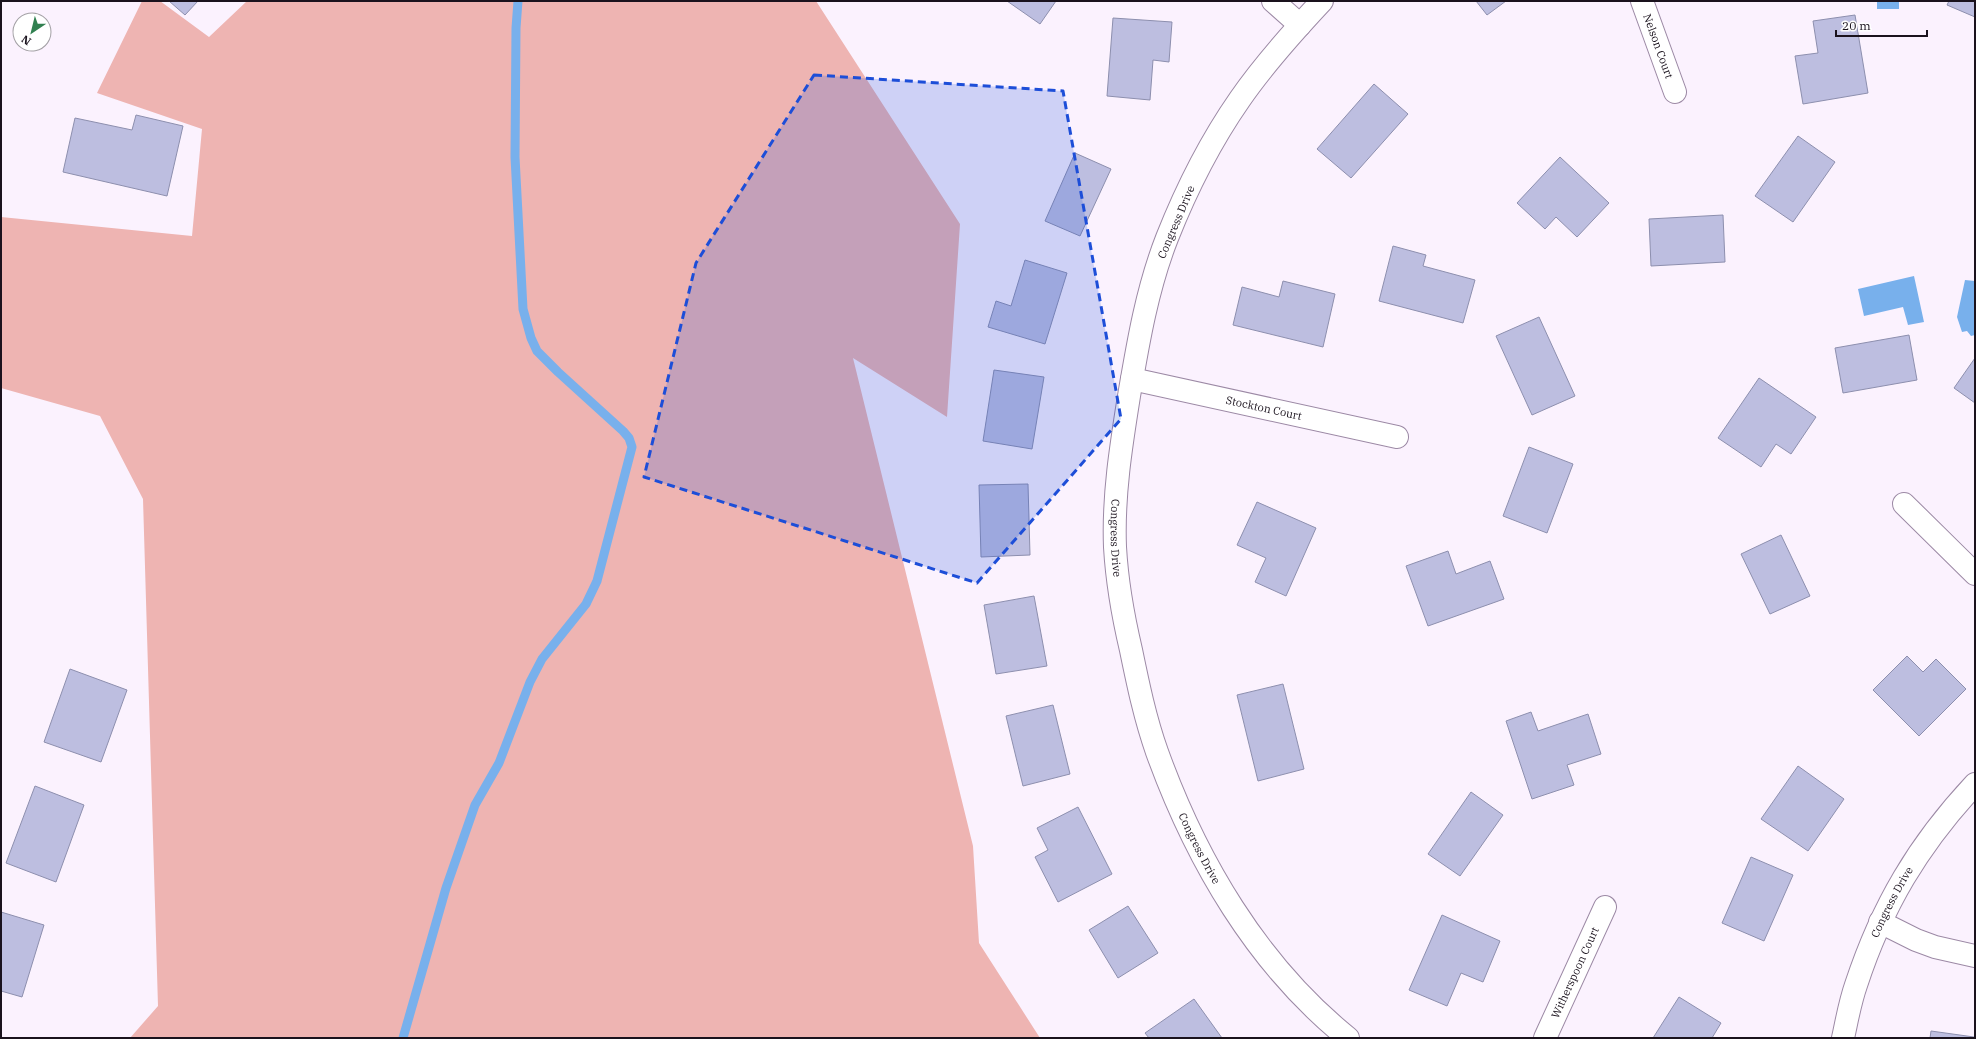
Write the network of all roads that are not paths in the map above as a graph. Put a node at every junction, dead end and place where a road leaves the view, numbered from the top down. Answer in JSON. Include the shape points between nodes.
{"nodes":[{"id":1,"x":1272,"y":1,"type":"edge"},
{"id":2,"x":1322,"y":1,"type":"edge"},
{"id":3,"x":1642,"y":1,"type":"edge"},
{"id":4,"x":1300,"y":25,"type":"junction"},
{"id":5,"x":1675,"y":92,"type":"dead end"},
{"id":6,"x":1132,"y":379,"type":"junction"},
{"id":7,"x":1396,"y":437,"type":"dead end"},
{"id":8,"x":1904,"y":504,"type":"dead end"},
{"id":9,"x":1975,"y":574,"type":"edge"},
{"id":10,"x":1975,"y":784,"type":"edge"},
{"id":11,"x":1605,"y":907,"type":"dead end"},
{"id":12,"x":1880,"y":922,"type":"junction"},
{"id":13,"x":1975,"y":956,"type":"edge"},
{"id":14,"x":1348,"y":1038,"type":"edge"},
{"id":15,"x":1545,"y":1038,"type":"edge"},
{"id":16,"x":1842,"y":1038,"type":"edge"}],
"edges":[{"from":1,"to":4,"type":"street"},
{"from":2,"to":4,"type":"street","name":"Congress Drive"},
{"from":3,"to":5,"type":"street","name":"Nelson Court"},
{"from":4,"to":6,"type":"street","name":"Congress Drive","via":[[1240,99],[1201,162],[1153,279]]},
{"from":6,"to":7,"type":"street","name":"Stockton Court"},
{"from":6,"to":14,"type":"street","name":"Congress Drive","via":[[1119,467],[1115,547],[1123,620],[1137,684],[1156,750],[1196,845],[1234,910],[1280,972],[1305,1000]]},
{"from":8,"to":9,"type":"street"},
{"from":10,"to":12,"type":"street","name":"Congress Drive","via":[[1917,854]]},
{"from":11,"to":15,"type":"street","name":"Witherspoon Court"},
{"from":12,"to":13,"type":"street","via":[[1935,947]]},
{"from":12,"to":16,"type":"street","name":"Congress Drive","via":[[1855,986]]}]}
